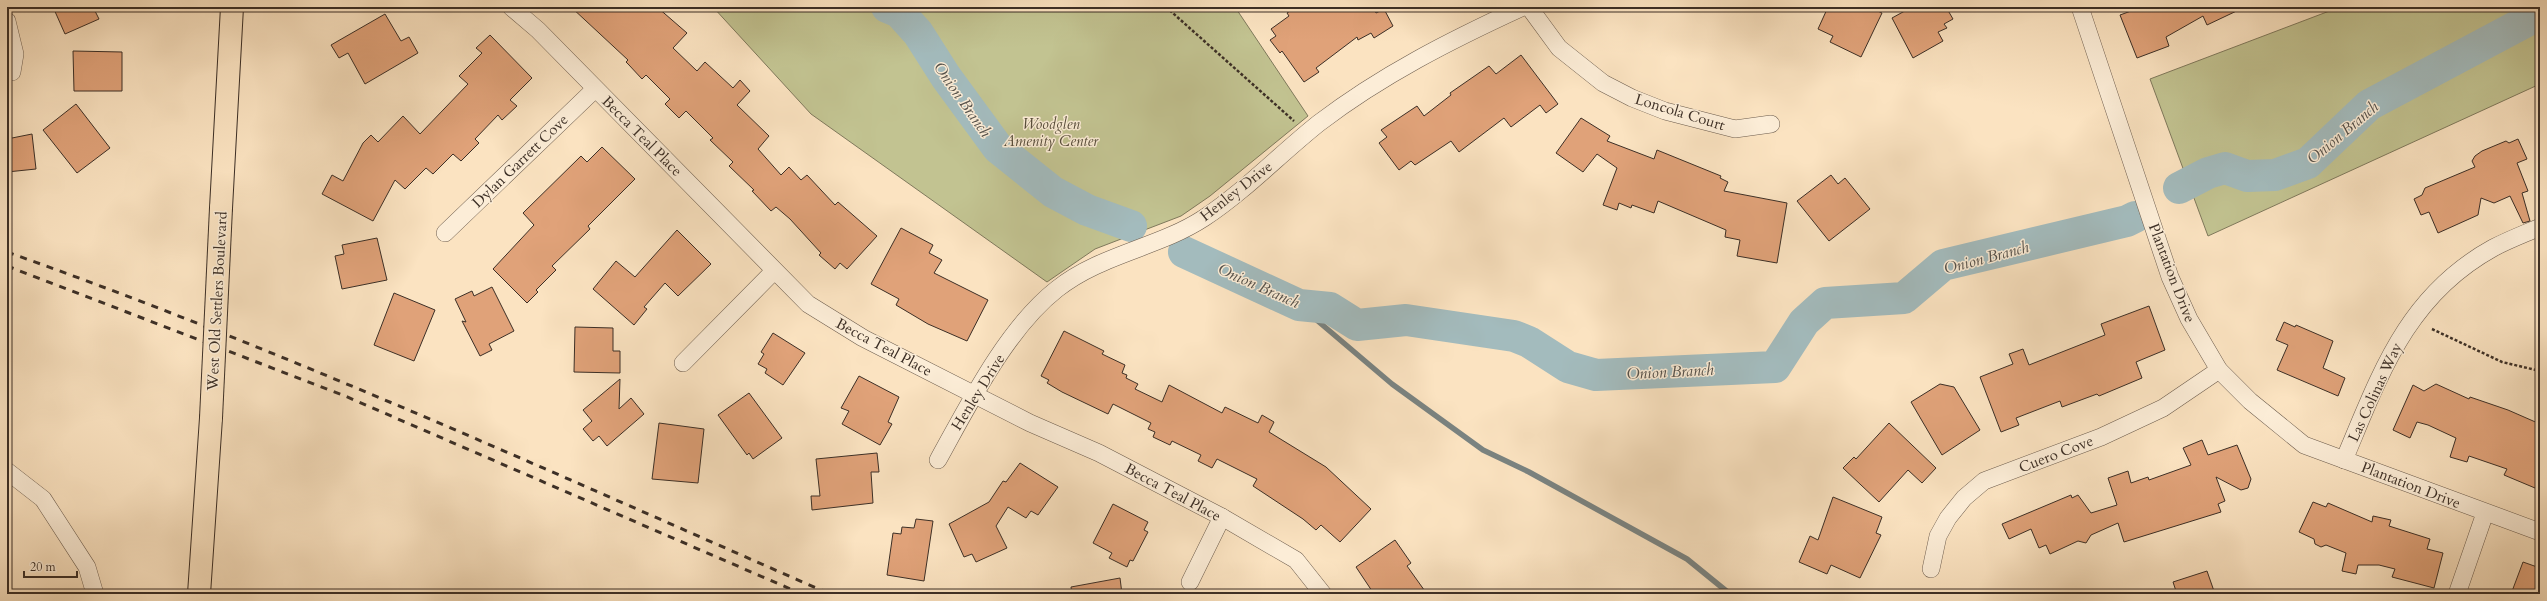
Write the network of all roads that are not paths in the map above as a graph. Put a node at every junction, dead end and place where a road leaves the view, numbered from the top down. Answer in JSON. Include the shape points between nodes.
{"nodes":[{"id":1,"x":232,"y":7,"type":"edge"},
{"id":2,"x":511,"y":7,"type":"edge"},
{"id":3,"x":1523,"y":7,"type":"edge"},
{"id":4,"x":1529,"y":7,"type":"edge"},
{"id":5,"x":2080,"y":7,"type":"edge"},
{"id":6,"x":7,"y":21,"type":"edge"},
{"id":7,"x":12,"y":72,"type":"dead end"},
{"id":8,"x":595,"y":89,"type":"junction"},
{"id":9,"x":1771,"y":124,"type":"dead end"},
{"id":10,"x":2540,"y":227,"type":"edge"},
{"id":11,"x":445,"y":233,"type":"dead end"},
{"id":12,"x":774,"y":271,"type":"junction"},
{"id":13,"x":683,"y":363,"type":"dead end"},
{"id":14,"x":2219,"y":370,"type":"junction"},
{"id":15,"x":975,"y":394,"type":"junction"},
{"id":16,"x":938,"y":460,"type":"dead end"},
{"id":17,"x":2344,"y":460,"type":"junction"},
{"id":18,"x":7,"y":471,"type":"edge"},
{"id":19,"x":2486,"y":513,"type":"junction"},
{"id":20,"x":1222,"y":518,"type":"junction"},
{"id":21,"x":2540,"y":532,"type":"edge"},
{"id":22,"x":1932,"y":569,"type":"dead end"},
{"id":23,"x":1190,"y":582,"type":"dead end"},
{"id":24,"x":96,"y":594,"type":"edge"},
{"id":25,"x":199,"y":594,"type":"edge"},
{"id":26,"x":1323,"y":594,"type":"edge"},
{"id":27,"x":2456,"y":594,"type":"edge"}],
"edges":[{"from":1,"to":25,"type":"main road","name":"West Old Settlers Boulevard","bridge":true,"via":[[211,418]]},
{"from":2,"to":8,"type":"street","name":"Becca Teal Place","via":[[538,30]]},
{"from":3,"to":15,"type":"street","name":"Henley Drive","via":[[1447,42],[1367,88],[1318,124],[1204,218],[1158,240],[1098,263],[1057,289],[1022,322]]},
{"from":4,"to":9,"type":"street","name":"Loncola Court","via":[[1559,48],[1603,83],[1632,98],[1665,111],[1735,129]]},
{"from":5,"to":14,"type":"street","name":"Plantation Drive","via":[[2170,276],[2189,319]]},
{"from":6,"to":7,"type":"street","via":[[15,54]]},
{"from":8,"to":11,"type":"street","name":"Dylan Garrett Cove"},
{"from":8,"to":12,"type":"street","name":"Becca Teal Place"},
{"from":10,"to":17,"type":"street","name":"Las Colinas Way","via":[[2492,248],[2431,296],[2387,358]]},
{"from":12,"to":13,"type":"street"},
{"from":12,"to":15,"type":"street","name":"Becca Teal Place","via":[[808,304],[863,338]]},
{"from":14,"to":17,"type":"street","name":"Plantation Drive","via":[[2250,401],[2304,445]]},
{"from":14,"to":22,"type":"street","name":"Cuero Cove","via":[[2163,408],[2101,437],[1984,481],[1964,498],[1948,518],[1938,536]]},
{"from":15,"to":16,"type":"street","name":"Henley Drive"},
{"from":15,"to":20,"type":"street","name":"Becca Teal Place","via":[[1030,423],[1099,454]]},
{"from":17,"to":19,"type":"street","name":"Plantation Drive"},
{"from":18,"to":24,"type":"street","via":[[42,499],[87,568]]},
{"from":19,"to":21,"type":"street","name":"Plantation Drive"},
{"from":19,"to":27,"type":"street"},
{"from":20,"to":23,"type":"street"},
{"from":20,"to":26,"type":"street","name":"Becca Teal Place","via":[[1296,560]]}]}
